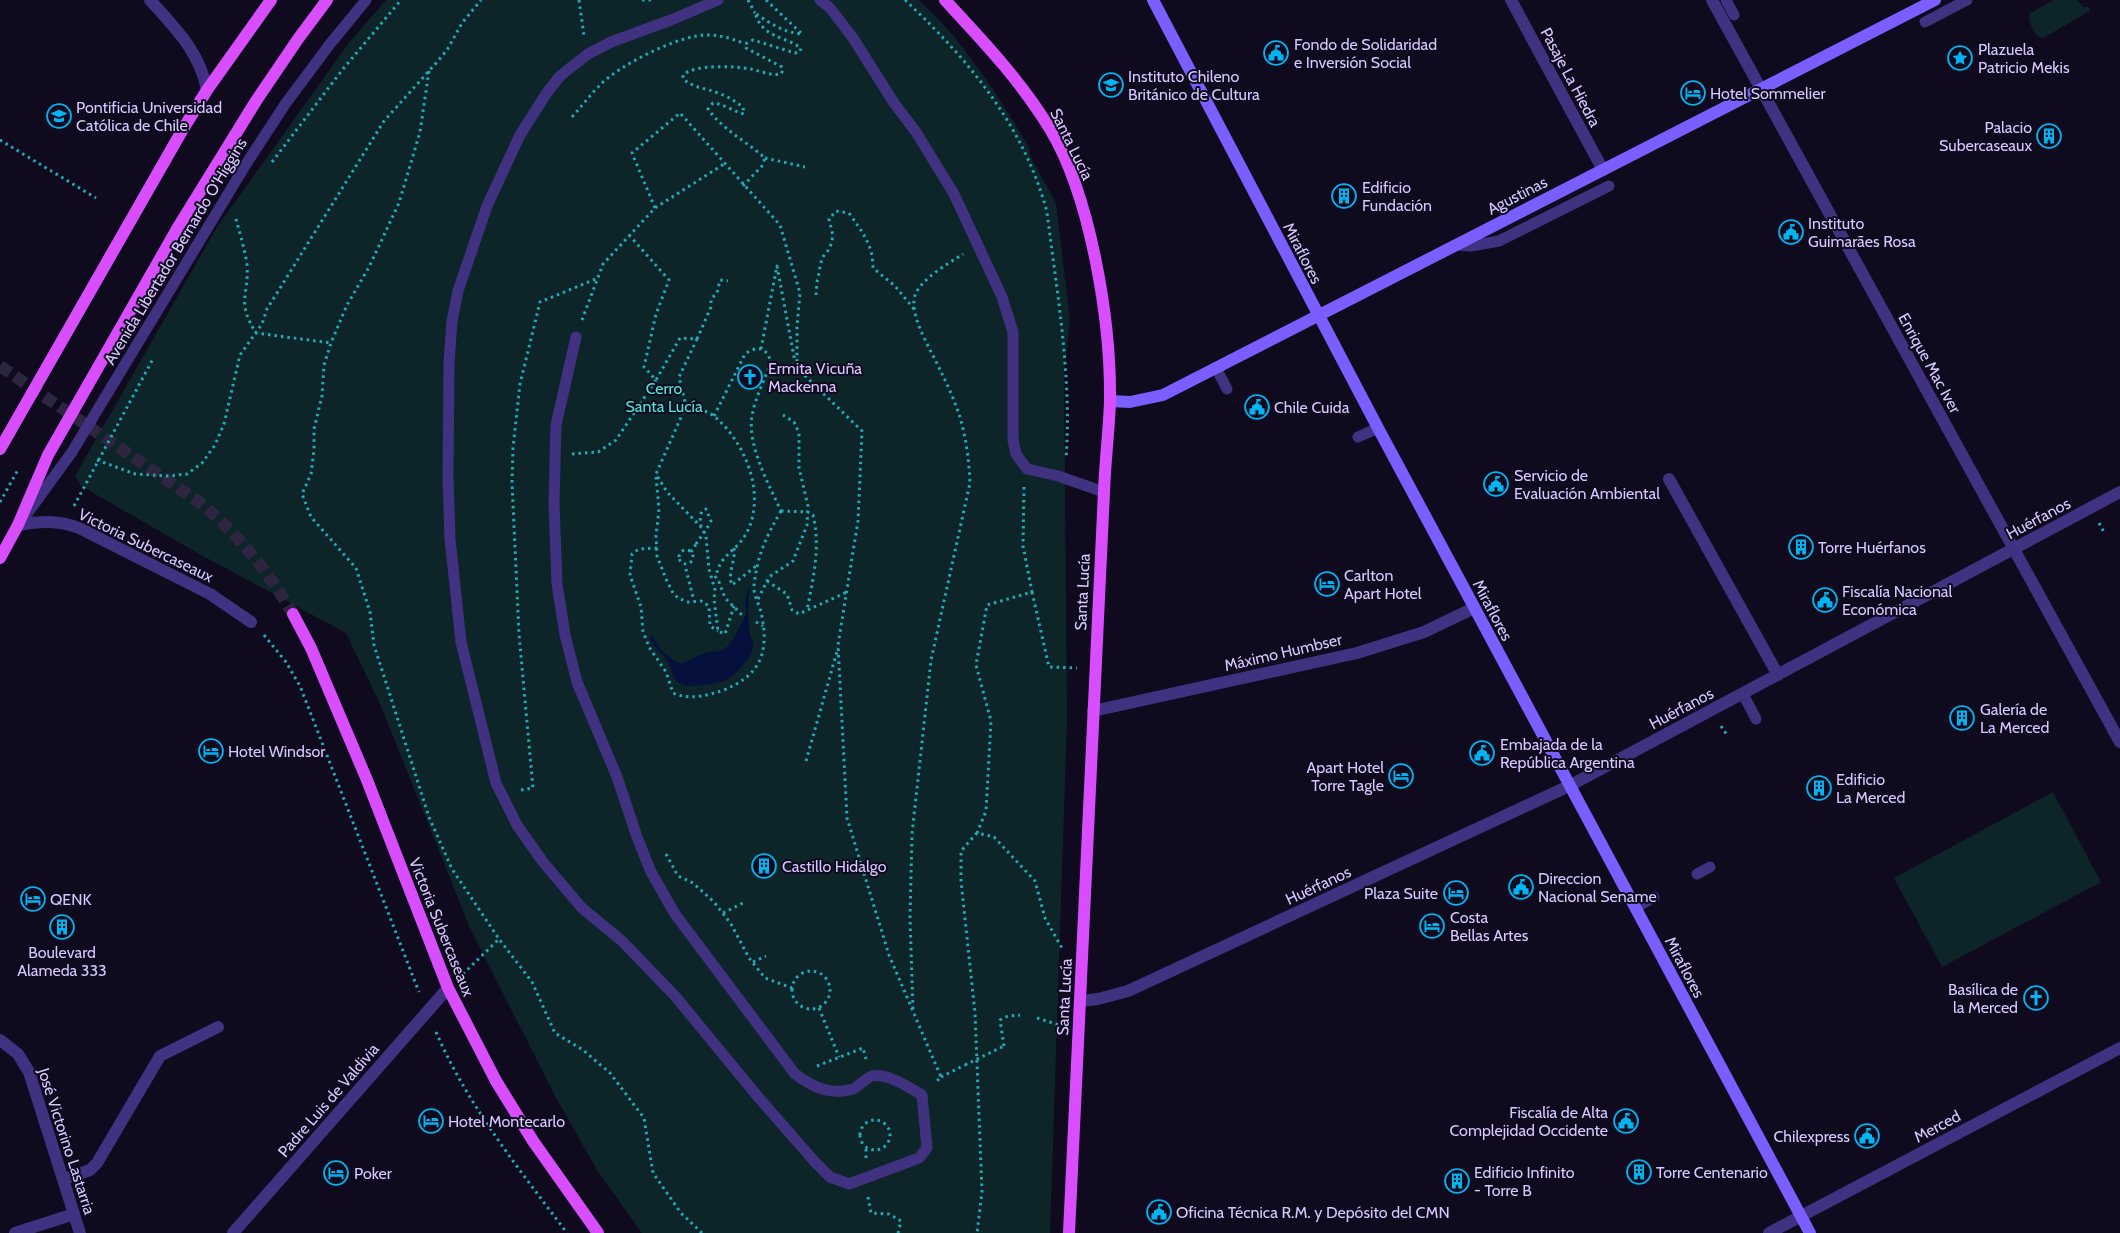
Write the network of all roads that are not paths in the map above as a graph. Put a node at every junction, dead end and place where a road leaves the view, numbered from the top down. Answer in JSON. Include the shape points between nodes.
{"nodes":[{"id":1,"x":150,"y":0,"type":"edge"},
{"id":2,"x":271,"y":0,"type":"edge"},
{"id":3,"x":327,"y":0,"type":"edge"},
{"id":4,"x":366,"y":0,"type":"edge"},
{"id":5,"x":718,"y":0,"type":"edge"},
{"id":6,"x":820,"y":0,"type":"edge"},
{"id":7,"x":945,"y":0,"type":"edge"},
{"id":8,"x":1153,"y":0,"type":"edge"},
{"id":9,"x":1511,"y":0,"type":"edge"},
{"id":10,"x":1712,"y":0,"type":"edge"},
{"id":11,"x":1726,"y":0,"type":"edge"},
{"id":12,"x":1935,"y":0,"type":"edge"},
{"id":13,"x":1967,"y":0,"type":"edge"},
{"id":14,"x":1734,"y":15,"type":"dead end"},
{"id":15,"x":1925,"y":22,"type":"dead end"},
{"id":16,"x":208,"y":90,"type":"junction"},
{"id":17,"x":1760,"y":90,"type":"junction"},
{"id":18,"x":1603,"y":170,"type":"junction"},
{"id":19,"x":1608,"y":186,"type":"dead end"},
{"id":20,"x":1455,"y":245,"type":"junction"},
{"id":21,"x":1318,"y":315,"type":"junction"},
{"id":22,"x":576,"y":337,"type":"road end"},
{"id":23,"x":1216,"y":368,"type":"junction"},
{"id":24,"x":1227,"y":389,"type":"dead end"},
{"id":25,"x":1110,"y":401,"type":"junction"},
{"id":26,"x":1378,"y":428,"type":"junction"},
{"id":27,"x":1358,"y":437,"type":"dead end"},
{"id":28,"x":0,"y":449,"type":"edge"},
{"id":29,"x":1669,"y":479,"type":"dead end"},
{"id":30,"x":1104,"y":492,"type":"junction"},
{"id":31,"x":2120,"y":492,"type":"edge"},
{"id":32,"x":18,"y":525,"type":"junction"},
{"id":33,"x":2014,"y":549,"type":"junction"},
{"id":34,"x":0,"y":558,"type":"edge"},
{"id":35,"x":1474,"y":608,"type":"junction"},
{"id":36,"x":293,"y":614,"type":"tunnel mouth"},
{"id":37,"x":251,"y":622,"type":"road end"},
{"id":38,"x":1778,"y":675,"type":"junction"},
{"id":39,"x":1743,"y":694,"type":"junction"},
{"id":40,"x":1093,"y":711,"type":"junction"},
{"id":41,"x":1756,"y":719,"type":"dead end"},
{"id":42,"x":2120,"y":742,"type":"edge"},
{"id":43,"x":1569,"y":786,"type":"junction"},
{"id":44,"x":1710,"y":867,"type":"dead end"},
{"id":45,"x":1697,"y":874,"type":"dead end"},
{"id":46,"x":1654,"y":897,"type":"dead end"},
{"id":47,"x":1635,"y":908,"type":"junction"},
{"id":48,"x":448,"y":988,"type":"junction"},
{"id":49,"x":1081,"y":1000,"type":"junction"},
{"id":50,"x":218,"y":1027,"type":"dead end"},
{"id":51,"x":0,"y":1040,"type":"edge"},
{"id":52,"x":2120,"y":1048,"type":"edge"},
{"id":53,"x":64,"y":1179,"type":"junction"},
{"id":54,"x":74,"y":1214,"type":"junction"},
{"id":55,"x":1801,"y":1216,"type":"junction"},
{"id":56,"x":15,"y":1233,"type":"edge"},
{"id":57,"x":80,"y":1233,"type":"edge"},
{"id":58,"x":233,"y":1233,"type":"edge"},
{"id":59,"x":598,"y":1233,"type":"edge"},
{"id":60,"x":1069,"y":1233,"type":"edge"},
{"id":61,"x":1769,"y":1233,"type":"edge"},
{"id":62,"x":1810,"y":1233,"type":"edge"}],
"edges":[{"from":1,"to":16,"type":"street","via":[[190,47],[199,62]]},
{"from":2,"to":16,"type":"main road"},
{"from":3,"to":32,"type":"main road","name":"Avenida Libertador Bernardo O'Higgins","via":[[256,101],[177,230],[48,455]]},
{"from":4,"to":32,"type":"lane","name":"Avenida Libertador Bernardo O'Higgins","via":[[286,103],[72,452]]},
{"from":5,"to":22,"type":"lane","via":[[611,42],[588,54],[560,76],[520,136],[487,206],[458,291],[452,321],[448,477],[454,590],[461,642],[496,783],[517,825],[582,908],[622,941],[675,996],[759,1098],[830,1177],[849,1184],[919,1158],[927,1148],[922,1096],[882,1076],[872,1076],[854,1089],[832,1092],[812,1087],[795,1074],[670,905],[651,872],[617,777],[577,682],[565,636],[557,576],[554,503],[556,425]]},
{"from":6,"to":30,"type":"lane","via":[[853,38],[954,194],[1002,297],[1012,332],[1012,440],[1016,454],[1027,469]]},
{"from":7,"to":25,"type":"main road","name":"Santa Lucía","via":[[1020,86],[1051,130],[1071,171],[1100,288]]},
{"from":8,"to":21,"type":"street","name":"Miraflores"},
{"from":9,"to":18,"type":"street","name":"Pasaje La Hiedra"},
{"from":10,"to":17,"type":"street","name":"Enrique Mac Iver"},
{"from":11,"to":14,"type":"lane"},
{"from":12,"to":17,"type":"street","name":"Agustinas"},
{"from":13,"to":15,"type":"lane"},
{"from":16,"to":28,"type":"main road"},
{"from":17,"to":18,"type":"street","name":"Agustinas"},
{"from":17,"to":33,"type":"street","name":"Enrique Mac Iver"},
{"from":18,"to":20,"type":"street","name":"Agustinas"},
{"from":19,"to":20,"type":"lane","via":[[1499,241]]},
{"from":20,"to":21,"type":"street","name":"Agustinas"},
{"from":21,"to":23,"type":"street","name":"Agustinas"},
{"from":21,"to":26,"type":"street","name":"Miraflores"},
{"from":23,"to":24,"type":"lane"},
{"from":23,"to":25,"type":"street","name":"Agustinas","via":[[1164,395],[1130,402]]},
{"from":25,"to":30,"type":"main road","name":"Santa Lucía"},
{"from":26,"to":27,"type":"lane"},
{"from":26,"to":35,"type":"street","name":"Miraflores"},
{"from":29,"to":38,"type":"street"},
{"from":30,"to":40,"type":"main road","name":"Santa Lucía"},
{"from":31,"to":33,"type":"street","name":"Huérfanos"},
{"from":32,"to":34,"type":"main road","name":"Avenida Libertador Bernardo O'Higgins"},
{"from":32,"to":37,"type":"street","name":"Victoria Subercaseaux","via":[[43,521],[66,523],[210,594]]},
{"from":33,"to":38,"type":"street","name":"Huérfanos"},
{"from":33,"to":42,"type":"street","name":"Enrique Mac Iver"},
{"from":35,"to":40,"type":"street","name":"Máximo Humbser","via":[[1424,632],[1357,652]]},
{"from":35,"to":43,"type":"street","name":"Miraflores"},
{"from":36,"to":48,"type":"main road","name":"Victoria Subercaseaux","via":[[311,648],[367,780]]},
{"from":38,"to":39,"type":"street","name":"Huérfanos"},
{"from":39,"to":41,"type":"lane"},
{"from":39,"to":43,"type":"street","name":"Huérfanos"},
{"from":40,"to":49,"type":"main road","name":"Santa Lucía"},
{"from":43,"to":47,"type":"street","name":"Miraflores"},
{"from":43,"to":49,"type":"street","name":"Huérfanos","via":[[1136,987],[1098,999]]},
{"from":44,"to":45,"type":"lane"},
{"from":46,"to":47,"type":"lane"},
{"from":47,"to":55,"type":"street","name":"Miraflores"},
{"from":48,"to":58,"type":"street","name":"Padre Luis de Valdivia"},
{"from":48,"to":59,"type":"main road","name":"Victoria Subercaseaux","via":[[500,1089]]},
{"from":49,"to":60,"type":"main road","name":"Santa Lucía"},
{"from":50,"to":53,"type":"street","via":[[160,1056],[94,1167]]},
{"from":51,"to":53,"type":"street","name":"José Victorino Lastarria","via":[[12,1048],[27,1067]]},
{"from":52,"to":55,"type":"street","name":"Merced"},
{"from":53,"to":54,"type":"street","name":"José Victorino Lastarria"},
{"from":54,"to":56,"type":"street"},
{"from":54,"to":57,"type":"street","name":"José Victorino Lastarria"},
{"from":55,"to":61,"type":"street","name":"Merced"},
{"from":55,"to":62,"type":"street","name":"Miraflores"}]}
